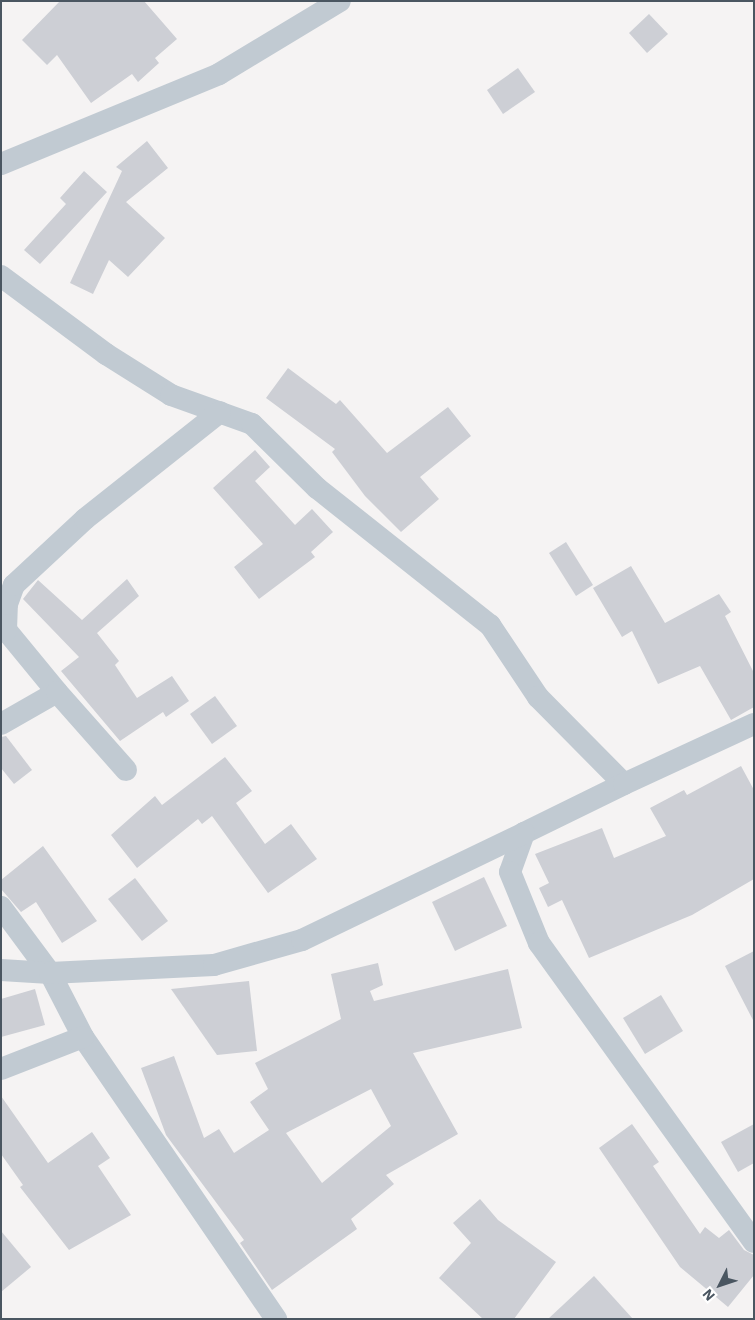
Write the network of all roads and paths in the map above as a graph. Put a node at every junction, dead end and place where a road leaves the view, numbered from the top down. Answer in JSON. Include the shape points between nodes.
{"nodes":[{"id":1,"x":340,"y":1,"type":"edge"},
{"id":2,"x":1,"y":164,"type":"edge"},
{"id":3,"x":1,"y":276,"type":"edge"},
{"id":4,"x":220,"y":412,"type":"junction"},
{"id":5,"x":57,"y":692,"type":"junction"},
{"id":6,"x":1,"y":724,"type":"edge"},
{"id":7,"x":754,"y":724,"type":"edge"},
{"id":8,"x":126,"y":770,"type":"dead end"},
{"id":9,"x":624,"y":784,"type":"junction"},
{"id":10,"x":524,"y":833,"type":"junction"},
{"id":11,"x":1,"y":907,"type":"edge"},
{"id":12,"x":1,"y":970,"type":"edge"},
{"id":13,"x":50,"y":972,"type":"junction"},
{"id":14,"x":83,"y":1037,"type":"junction"},
{"id":15,"x":1,"y":1070,"type":"edge"},
{"id":16,"x":754,"y":1242,"type":"edge"},
{"id":17,"x":276,"y":1319,"type":"edge"}],
"edges":[{"from":1,"to":2,"type":"street","via":[[219,74]]},
{"from":3,"to":4,"type":"street","via":[[106,354],[171,395]]},
{"from":4,"to":5,"type":"street","via":[[85,519],[14,585],[7,604],[6,630]]},
{"from":4,"to":9,"type":"street","via":[[252,424],[317,488],[490,625],[538,697]]},
{"from":5,"to":6,"type":"street"},
{"from":5,"to":8,"type":"street"},
{"from":7,"to":9,"type":"street"},
{"from":9,"to":10,"type":"street"},
{"from":10,"to":13,"type":"street","via":[[302,940],[214,965]]},
{"from":10,"to":16,"type":"street","via":[[510,872],[539,943]]},
{"from":11,"to":13,"type":"street"},
{"from":12,"to":13,"type":"street"},
{"from":13,"to":14,"type":"street"},
{"from":14,"to":15,"type":"street"},
{"from":14,"to":17,"type":"street"}]}
